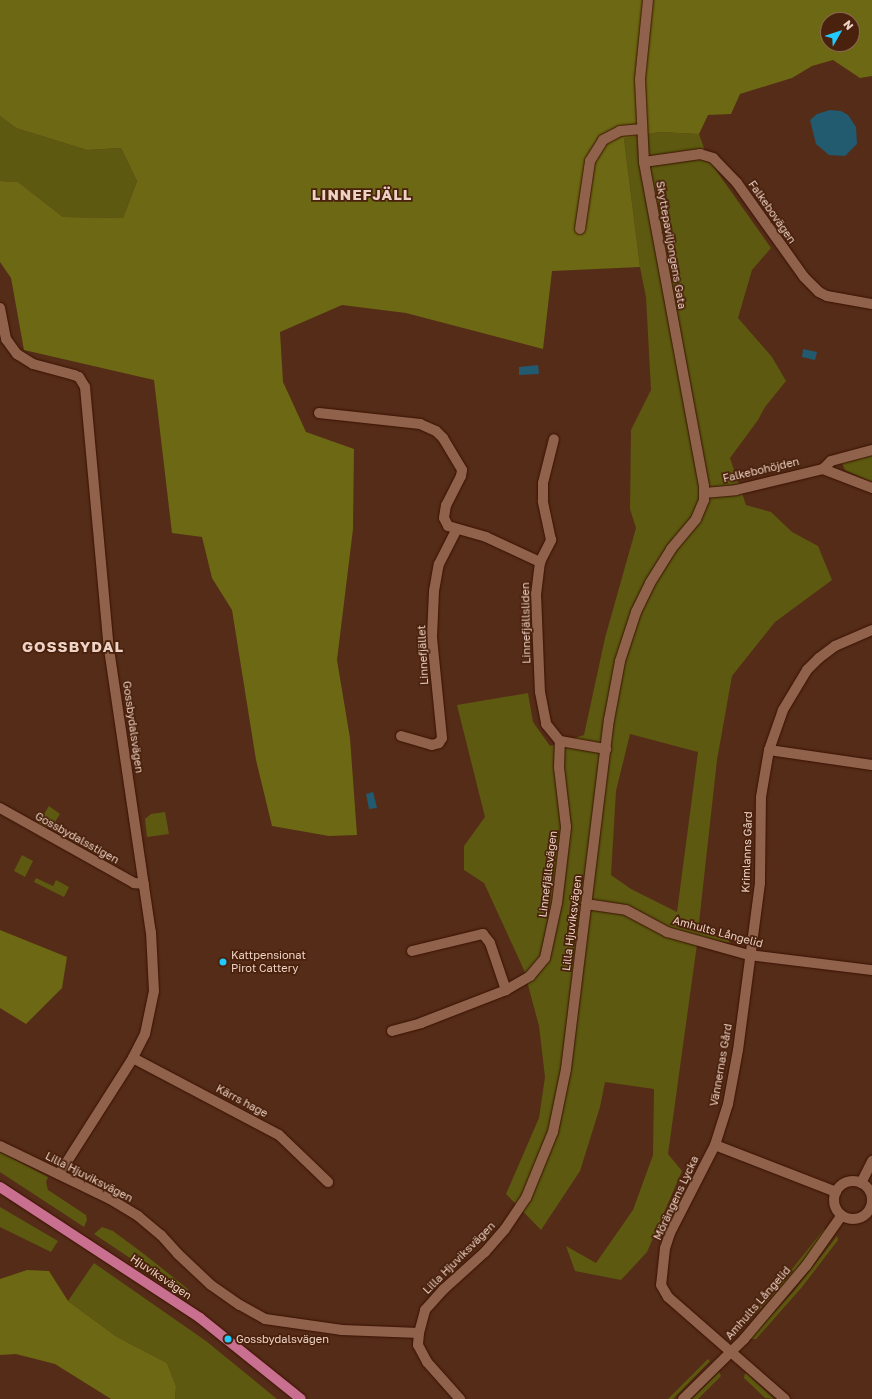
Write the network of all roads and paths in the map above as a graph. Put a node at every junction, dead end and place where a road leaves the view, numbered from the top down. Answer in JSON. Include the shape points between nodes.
{"nodes":[{"id":1,"x":648,"y":0,"type":"edge"},
{"id":2,"x":642,"y":130,"type":"junction"},
{"id":3,"x":644,"y":162,"type":"junction"},
{"id":4,"x":580,"y":229,"type":"dead end"},
{"id":5,"x":872,"y":304,"type":"edge"},
{"id":6,"x":0,"y":308,"type":"edge"},
{"id":7,"x":319,"y":413,"type":"dead end"},
{"id":8,"x":554,"y":439,"type":"dead end"},
{"id":9,"x":872,"y":450,"type":"edge"},
{"id":10,"x":823,"y":468,"type":"junction"},
{"id":11,"x":872,"y":488,"type":"edge"},
{"id":12,"x":704,"y":493,"type":"junction"},
{"id":13,"x":456,"y":530,"type":"junction"},
{"id":14,"x":540,"y":562,"type":"junction"},
{"id":15,"x":872,"y":630,"type":"edge"},
{"id":16,"x":401,"y":736,"type":"dead end"},
{"id":17,"x":560,"y":741,"type":"junction"},
{"id":18,"x":606,"y":749,"type":"junction"},
{"id":19,"x":769,"y":750,"type":"junction"},
{"id":20,"x":872,"y":765,"type":"edge"},
{"id":21,"x":0,"y":808,"type":"edge"},
{"id":22,"x":144,"y":884,"type":"junction"},
{"id":23,"x":586,"y":904,"type":"junction"},
{"id":24,"x":412,"y":951,"type":"dead end"},
{"id":25,"x":749,"y":955,"type":"junction"},
{"id":26,"x":872,"y":970,"type":"edge"},
{"id":27,"x":506,"y":990,"type":"junction"},
{"id":28,"x":392,"y":1031,"type":"dead end"},
{"id":29,"x":133,"y":1058,"type":"junction"},
{"id":30,"x":715,"y":1145,"type":"junction"},
{"id":31,"x":0,"y":1146,"type":"edge"},
{"id":32,"x":872,"y":1161,"type":"edge"},
{"id":33,"x":59,"y":1174,"type":"junction"},
{"id":34,"x":328,"y":1182,"type":"dead end"},
{"id":35,"x":861,"y":1183,"type":"junction"},
{"id":36,"x":0,"y":1187,"type":"edge"},
{"id":37,"x":836,"y":1192,"type":"junction"},
{"id":38,"x":871,"y":1208,"type":"edge"},
{"id":39,"x":842,"y":1215,"type":"junction"},
{"id":40,"x":419,"y":1333,"type":"junction"},
{"id":41,"x":732,"y":1351,"type":"junction"},
{"id":42,"x":301,"y":1399,"type":"edge"},
{"id":43,"x":460,"y":1399,"type":"edge"},
{"id":44,"x":683,"y":1399,"type":"edge"},
{"id":45,"x":785,"y":1399,"type":"edge"}],
"edges":[{"from":1,"to":2,"type":"street","name":"Skyttepaviljongens Gata","via":[[640,79]]},
{"from":2,"to":3,"type":"street","name":"Skyttepaviljongens Gata"},
{"from":2,"to":4,"type":"street","via":[[620,131],[603,140],[590,161]]},
{"from":3,"to":5,"type":"street","name":"Falkebovägen","via":[[700,154],[713,158],[737,183],[792,262],[819,292],[827,296]]},
{"from":3,"to":12,"type":"street","name":"Skyttepaviljongens Gata"},
{"from":6,"to":22,"type":"street","name":"Gossbydalsvägen","via":[[6,338],[17,354],[33,364],[80,377],[85,387],[109,649]]},
{"from":7,"to":13,"type":"street","via":[[420,424],[436,431],[462,470],[446,505],[444,518],[448,526]]},
{"from":8,"to":14,"type":"street","name":"Linnefjällsliden","via":[[543,483],[543,500],[551,540]]},
{"from":9,"to":10,"type":"street","name":"Falkebohöjden","via":[[832,461]]},
{"from":10,"to":11,"type":"street"},
{"from":10,"to":12,"type":"street","name":"Falkebohöjden","via":[[736,490]]},
{"from":12,"to":18,"type":"street","name":"Lilla Hjuviksvägen","via":[[702,507],[696,519],[660,566],[636,612],[620,661]]},
{"from":13,"to":14,"type":"street","via":[[486,538]]},
{"from":13,"to":16,"type":"street","name":"Linnefjället","via":[[439,564],[434,592],[432,637],[442,738],[439,743],[432,745]]},
{"from":14,"to":17,"type":"street","name":"Linnefjällsliden","via":[[536,594],[540,692],[546,724]]},
{"from":15,"to":19,"type":"street","name":"Krimlanns Gård","via":[[836,646],[807,670],[783,710]]},
{"from":17,"to":18,"type":"street"},
{"from":17,"to":27,"type":"street","name":"Linnefjällsvägen","via":[[566,827],[550,944],[537,970]]},
{"from":18,"to":23,"type":"street","name":"Lilla Hjuviksvägen"},
{"from":19,"to":20,"type":"street"},
{"from":19,"to":25,"type":"street","name":"Krimlanns Gård","via":[[761,798],[760,883]]},
{"from":21,"to":22,"type":"street","name":"Gossbydalsstigen","via":[[134,883]]},
{"from":22,"to":29,"type":"street","name":"Gossbydalsvägen","via":[[151,932],[154,991],[145,1034]]},
{"from":23,"to":25,"type":"street","name":"Amhults Långelid","via":[[626,910],[667,932]]},
{"from":23,"to":40,"type":"street","name":"Lilla Hjuviksvägen","via":[[566,1069],[546,1154],[526,1198],[506,1228],[485,1252],[434,1298],[421,1319]]},
{"from":24,"to":27,"type":"street","via":[[483,934],[490,943]]},
{"from":25,"to":26,"type":"street","name":"Amhults Långelid"},
{"from":25,"to":30,"type":"street","name":"Vännernas Gård","via":[[738,1050],[728,1104]]},
{"from":27,"to":28,"type":"street","name":"Linnefjällsvägen","via":[[421,1023]]},
{"from":29,"to":33,"type":"street","name":"Gossbydalsvägen"},
{"from":29,"to":34,"type":"street","name":"Kärrs hage","via":[[279,1135]]},
{"from":30,"to":37,"type":"street"},
{"from":30,"to":41,"type":"street","name":"Mörängens Lycka","via":[[670,1233],[665,1248],[661,1285],[668,1297]]},
{"from":31,"to":33,"type":"street","name":"Lilla Hjuviksvägen"},
{"from":32,"to":35,"type":"street"},
{"from":33,"to":40,"type":"street","name":"Lilla Hjuviksvägen","via":[[138,1216],[211,1285],[240,1306],[265,1318],[342,1330]]},
{"from":35,"to":37,"type":"street","via":[[845,1183]]},
{"from":35,"to":38,"type":"street","via":[[870,1191]]},
{"from":36,"to":42,"type":"main road","name":"Hjuviksvägen","via":[[200,1318]]},
{"from":37,"to":39,"type":"street","via":[[834,1205]]},
{"from":38,"to":39,"type":"street","via":[[865,1215],[856,1219]]},
{"from":39,"to":41,"type":"street","name":"Amhults Långelid","via":[[806,1266]]},
{"from":40,"to":43,"type":"street","name":"Lilla Hjuviksvägen","via":[[418,1345],[427,1362]]},
{"from":41,"to":44,"type":"street","name":"Amhults Långelid"},
{"from":41,"to":45,"type":"street","name":"Mörängens Lycka"}]}
